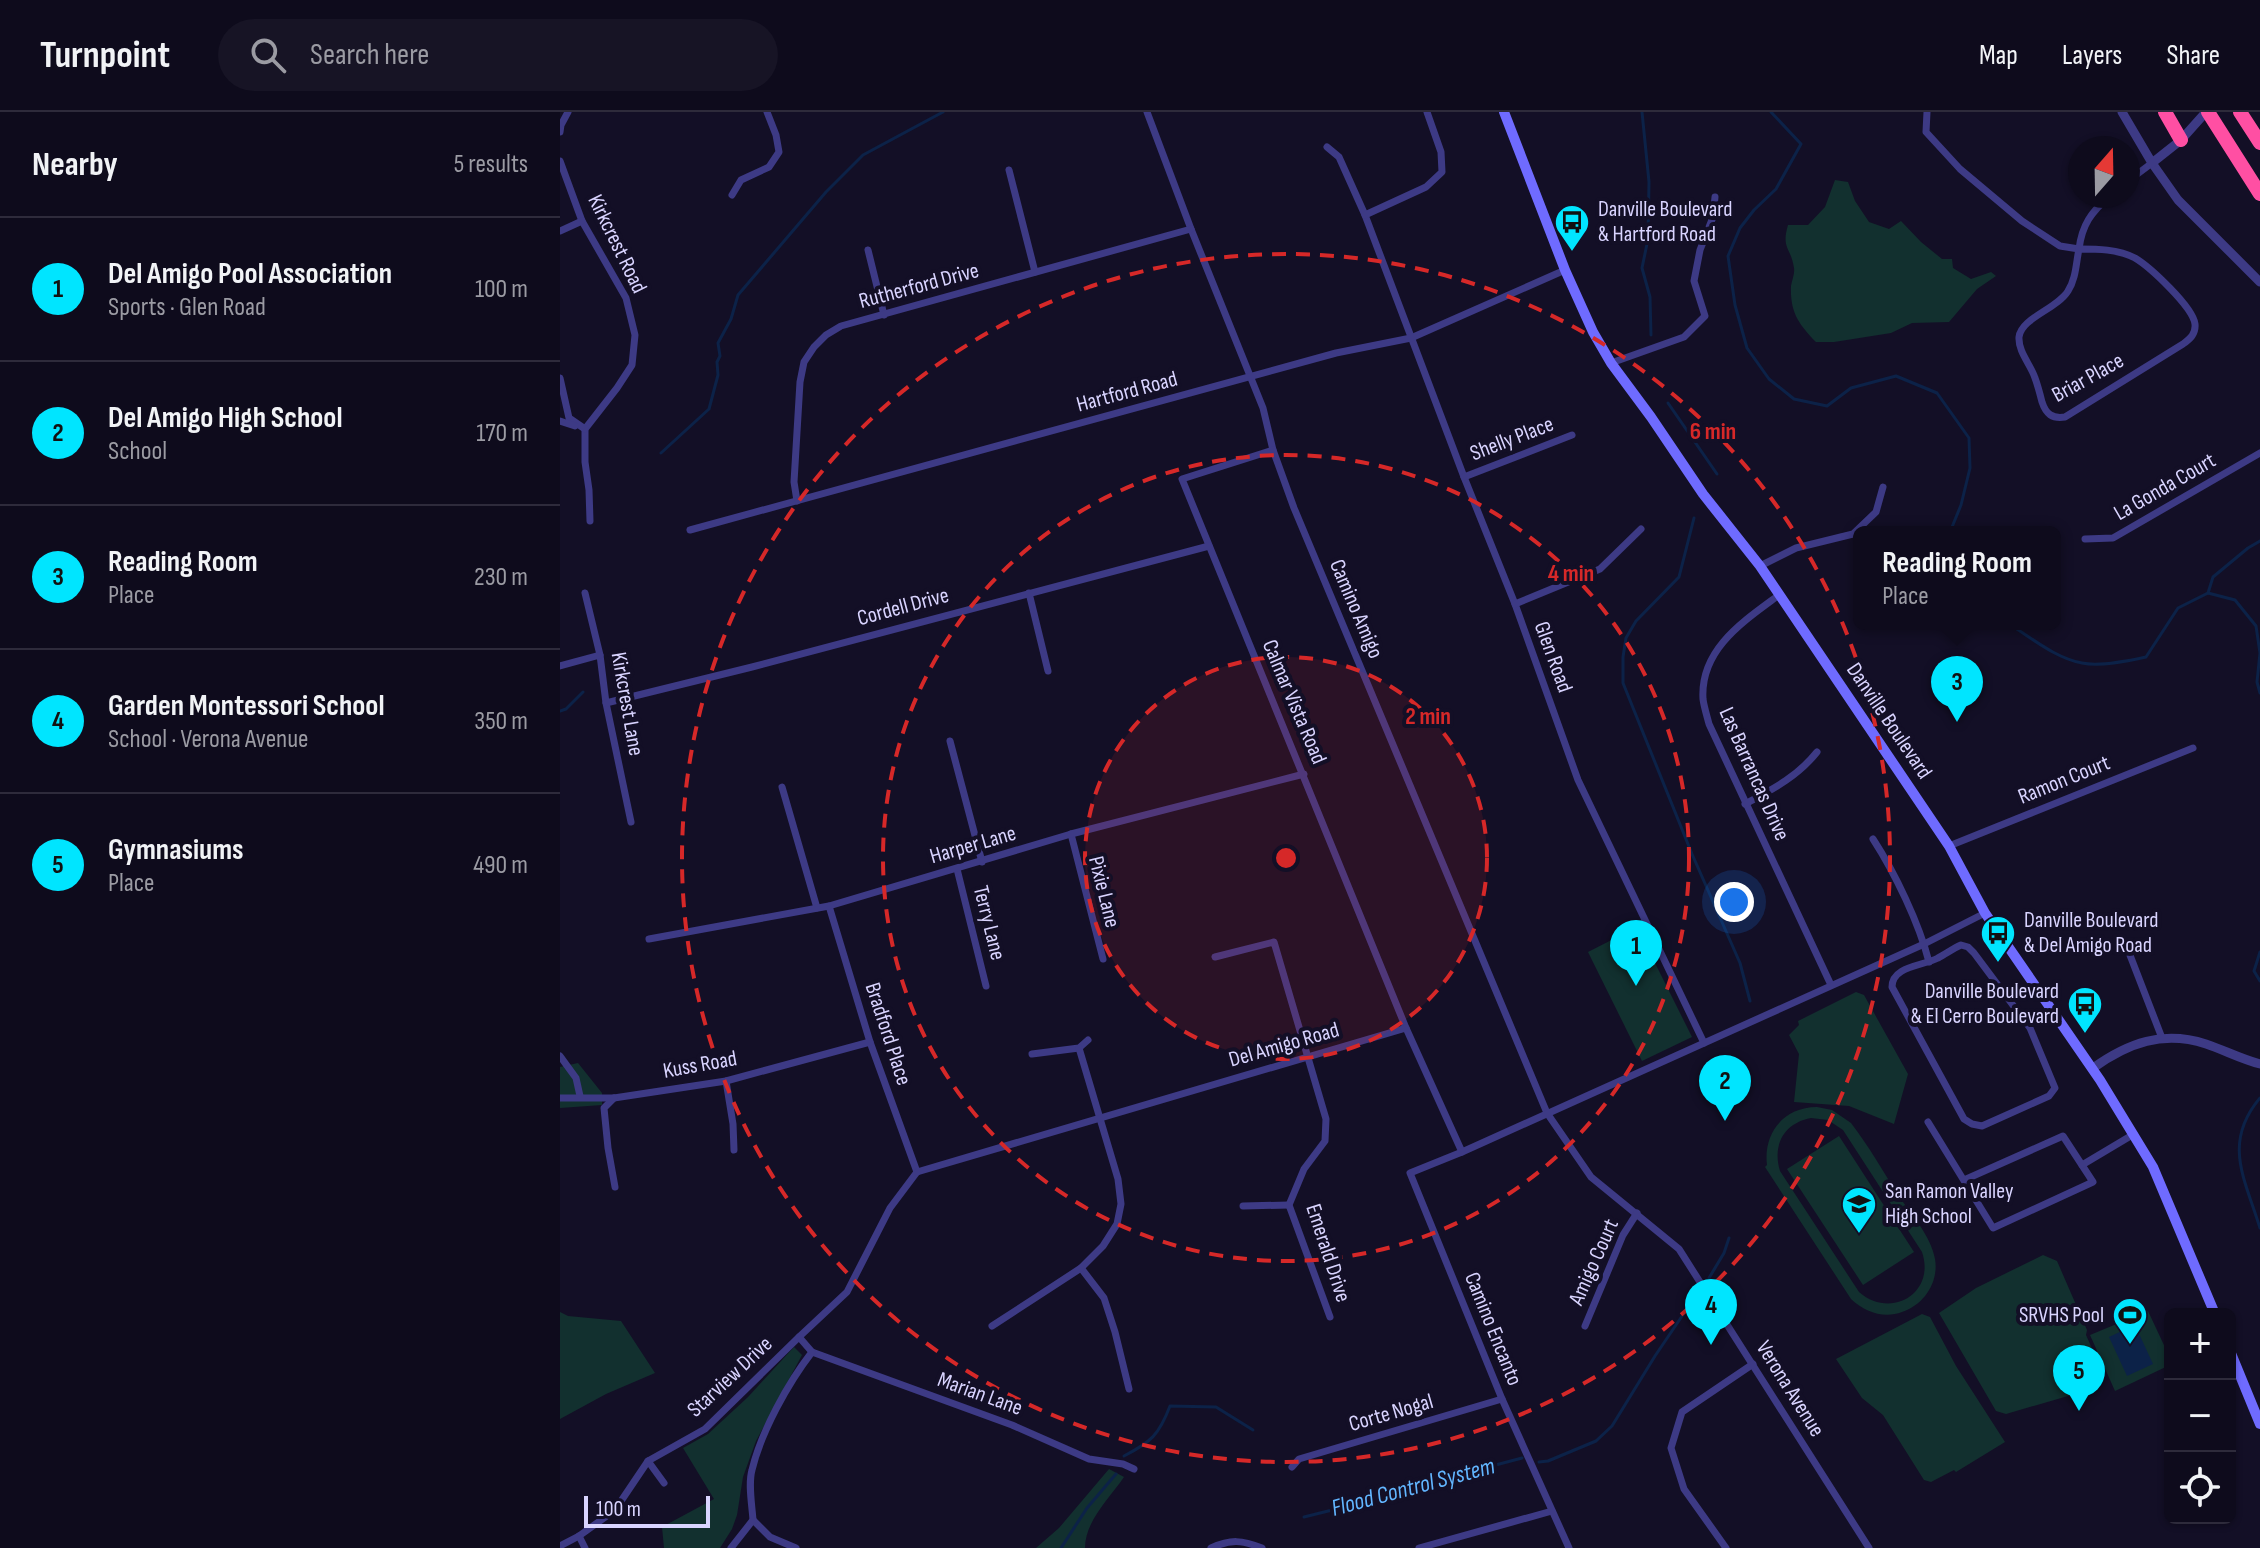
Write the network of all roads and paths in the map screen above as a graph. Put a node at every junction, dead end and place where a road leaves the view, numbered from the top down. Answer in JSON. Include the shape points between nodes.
{"nodes":[{"id":1,"x":568,"y":112,"type":"edge"},
{"id":2,"x":767,"y":112,"type":"edge"},
{"id":3,"x":1147,"y":112,"type":"edge"},
{"id":4,"x":1427,"y":112,"type":"edge"},
{"id":5,"x":1504,"y":112,"type":"edge"},
{"id":6,"x":1927,"y":112,"type":"edge"},
{"id":7,"x":2122,"y":112,"type":"edge"},
{"id":8,"x":2165,"y":112,"type":"edge"},
{"id":9,"x":2207,"y":112,"type":"edge"},
{"id":10,"x":2240,"y":112,"type":"edge"},
{"id":11,"x":560,"y":131,"type":"edge"},
{"id":12,"x":2181,"y":140,"type":"junction"},
{"id":13,"x":2260,"y":143,"type":"edge"},
{"id":14,"x":1327,"y":147,"type":"dead end"},
{"id":15,"x":560,"y":161,"type":"edge"},
{"id":16,"x":2152,"y":163,"type":"junction"},
{"id":17,"x":1009,"y":170,"type":"dead end"},
{"id":18,"x":2140,"y":172,"type":"edge"},
{"id":19,"x":2260,"y":194,"type":"edge"},
{"id":20,"x":732,"y":195,"type":"dead end"},
{"id":21,"x":1715,"y":197,"type":"dead end"},
{"id":22,"x":2096,"y":208,"type":"edge"},
{"id":23,"x":1365,"y":215,"type":"junction"},
{"id":24,"x":582,"y":221,"type":"junction"},
{"id":25,"x":1191,"y":229,"type":"junction"},
{"id":26,"x":560,"y":231,"type":"edge"},
{"id":27,"x":2079,"y":249,"type":"junction"},
{"id":28,"x":868,"y":250,"type":"dead end"},
{"id":29,"x":1565,"y":270,"type":"junction"},
{"id":30,"x":1035,"y":272,"type":"junction"},
{"id":31,"x":2260,"y":282,"type":"edge"},
{"id":32,"x":884,"y":315,"type":"junction"},
{"id":33,"x":1411,"y":338,"type":"junction"},
{"id":34,"x":1611,"y":363,"type":"junction"},
{"id":35,"x":1251,"y":377,"type":"junction"},
{"id":36,"x":560,"y":378,"type":"edge"},
{"id":37,"x":560,"y":421,"type":"edge"},
{"id":38,"x":585,"y":429,"type":"junction"},
{"id":39,"x":1572,"y":435,"type":"dead end"},
{"id":40,"x":1273,"y":450,"type":"junction"},
{"id":41,"x":2260,"y":453,"type":"edge"},
{"id":42,"x":1464,"y":477,"type":"junction"},
{"id":43,"x":1883,"y":487,"type":"dead end"},
{"id":44,"x":797,"y":501,"type":"junction"},
{"id":45,"x":590,"y":521,"type":"dead end"},
{"id":46,"x":1861,"y":526,"type":"edge"},
{"id":47,"x":1641,"y":529,"type":"dead end"},
{"id":48,"x":690,"y":530,"type":"dead end"},
{"id":49,"x":1853,"y":534,"type":"edge"},
{"id":50,"x":2085,"y":539,"type":"dead end"},
{"id":51,"x":1209,"y":546,"type":"junction"},
{"id":52,"x":1760,"y":566,"type":"junction"},
{"id":53,"x":585,"y":593,"type":"dead end"},
{"id":54,"x":1029,"y":593,"type":"junction"},
{"id":55,"x":1779,"y":595,"type":"junction"},
{"id":56,"x":1515,"y":604,"type":"junction"},
{"id":57,"x":600,"y":655,"type":"junction"},
{"id":58,"x":560,"y":666,"type":"edge"},
{"id":59,"x":1048,"y":671,"type":"dead end"},
{"id":60,"x":606,"y":703,"type":"junction"},
{"id":61,"x":950,"y":741,"type":"dead end"},
{"id":62,"x":2193,"y":748,"type":"dead end"},
{"id":63,"x":1817,"y":752,"type":"dead end"},
{"id":64,"x":1304,"y":774,"type":"junction"},
{"id":65,"x":782,"y":787,"type":"dead end"},
{"id":66,"x":1745,"y":804,"type":"junction"},
{"id":67,"x":631,"y":822,"type":"dead end"},
{"id":68,"x":1071,"y":834,"type":"junction"},
{"id":69,"x":1873,"y":839,"type":"dead end"},
{"id":70,"x":1949,"y":846,"type":"junction"},
{"id":71,"x":982,"y":862,"type":"junction"},
{"id":72,"x":957,"y":869,"type":"junction"},
{"id":73,"x":829,"y":906,"type":"junction"},
{"id":74,"x":817,"y":908,"type":"junction"},
{"id":75,"x":1985,"y":913,"type":"junction"},
{"id":76,"x":649,"y":939,"type":"dead end"},
{"id":77,"x":1924,"y":944,"type":"junction"},
{"id":78,"x":2128,"y":950,"type":"dead end"},
{"id":79,"x":1215,"y":957,"type":"dead end"},
{"id":80,"x":1103,"y":959,"type":"dead end"},
{"id":81,"x":1929,"y":962,"type":"junction"},
{"id":82,"x":1831,"y":985,"type":"junction"},
{"id":83,"x":986,"y":986,"type":"dead end"},
{"id":84,"x":1406,"y":1028,"type":"junction"},
{"id":85,"x":2162,"y":1038,"type":"junction"},
{"id":86,"x":1088,"y":1040,"type":"dead end"},
{"id":87,"x":870,"y":1042,"type":"junction"},
{"id":88,"x":1704,"y":1043,"type":"junction"},
{"id":89,"x":1079,"y":1048,"type":"junction"},
{"id":90,"x":1032,"y":1054,"type":"dead end"},
{"id":91,"x":560,"y":1056,"type":"edge"},
{"id":92,"x":1308,"y":1056,"type":"junction"},
{"id":93,"x":2260,"y":1064,"type":"edge"},
{"id":94,"x":2093,"y":1068,"type":"junction"},
{"id":95,"x":726,"y":1081,"type":"junction"},
{"id":96,"x":580,"y":1096,"type":"junction"},
{"id":97,"x":560,"y":1098,"type":"edge"},
{"id":98,"x":614,"y":1098,"type":"junction"},
{"id":99,"x":1547,"y":1113,"type":"junction"},
{"id":100,"x":1099,"y":1118,"type":"junction"},
{"id":101,"x":1928,"y":1122,"type":"dead end"},
{"id":102,"x":2134,"y":1134,"type":"junction"},
{"id":103,"x":734,"y":1150,"type":"dead end"},
{"id":104,"x":1462,"y":1152,"type":"junction"},
{"id":105,"x":2082,"y":1165,"type":"junction"},
{"id":106,"x":917,"y":1172,"type":"junction"},
{"id":107,"x":1964,"y":1180,"type":"junction"},
{"id":108,"x":615,"y":1187,"type":"dead end"},
{"id":109,"x":1289,"y":1205,"type":"junction"},
{"id":110,"x":1243,"y":1206,"type":"dead end"},
{"id":111,"x":1637,"y":1213,"type":"junction"},
{"id":112,"x":1081,"y":1268,"type":"junction"},
{"id":113,"x":2213,"y":1308,"type":"edge"},
{"id":114,"x":1330,"y":1317,"type":"dead end"},
{"id":115,"x":992,"y":1326,"type":"dead end"},
{"id":116,"x":1585,"y":1326,"type":"dead end"},
{"id":117,"x":799,"y":1337,"type":"junction"},
{"id":118,"x":812,"y":1352,"type":"junction"},
{"id":119,"x":1753,"y":1364,"type":"junction"},
{"id":120,"x":2236,"y":1366,"type":"edge"},
{"id":121,"x":1129,"y":1389,"type":"dead end"},
{"id":122,"x":1502,"y":1399,"type":"junction"},
{"id":123,"x":2260,"y":1424,"type":"edge"},
{"id":124,"x":648,"y":1461,"type":"junction"},
{"id":125,"x":1292,"y":1467,"type":"dead end"},
{"id":126,"x":1134,"y":1469,"type":"dead end"},
{"id":127,"x":664,"y":1483,"type":"dead end"},
{"id":128,"x":1552,"y":1511,"type":"junction"},
{"id":129,"x":753,"y":1520,"type":"junction"},
{"id":130,"x":579,"y":1536,"type":"junction"},
{"id":131,"x":560,"y":1546,"type":"edge"},
{"id":132,"x":585,"y":1548,"type":"edge"},
{"id":133,"x":731,"y":1548,"type":"edge"},
{"id":134,"x":796,"y":1548,"type":"edge"},
{"id":135,"x":1211,"y":1548,"type":"edge"},
{"id":136,"x":1262,"y":1548,"type":"edge"},
{"id":137,"x":1419,"y":1548,"type":"edge"},
{"id":138,"x":1569,"y":1548,"type":"edge"},
{"id":139,"x":1726,"y":1548,"type":"edge"},
{"id":140,"x":1869,"y":1548,"type":"edge"}],
"edges":[{"from":1,"to":11,"type":"street"},
{"from":2,"to":20,"type":"street","via":[[779,152],[769,167],[741,180]]},
{"from":3,"to":25,"type":"street","name":"Camino Amigo"},
{"from":4,"to":23,"type":"street","via":[[1442,172],[1426,187]]},
{"from":5,"to":29,"type":"main road","name":"Danville Boulevard"},
{"from":6,"to":27,"type":"street","via":[[1926,132],[1960,169],[2022,221],[2060,246]]},
{"from":7,"to":16,"type":"street"},
{"from":8,"to":12,"type":"highway"},
{"from":9,"to":12,"type":"street"},
{"from":9,"to":19,"type":"highway"},
{"from":10,"to":13,"type":"highway"},
{"from":12,"to":16,"type":"street"},
{"from":14,"to":23,"type":"street","name":"Glen Road","via":[[1339,157]]},
{"from":15,"to":24,"type":"street","name":"Kirkcrest Road"},
{"from":16,"to":18,"type":"street"},
{"from":16,"to":31,"type":"street","via":[[2178,200]]},
{"from":17,"to":30,"type":"street"},
{"from":21,"to":34,"type":"street","via":[[1694,281],[1705,316],[1684,337]]},
{"from":22,"to":27,"type":"street","via":[[2081,232]]},
{"from":23,"to":33,"type":"street","name":"Glen Road"},
{"from":24,"to":26,"type":"street"},
{"from":24,"to":38,"type":"street","name":"Kirkcrest Road","via":[[626,298],[635,335],[632,365]]},
{"from":25,"to":30,"type":"street","name":"Rutherford Drive"},
{"from":25,"to":35,"type":"street","name":"Camino Amigo"},
{"from":27,"to":27,"type":"street","name":"Briar Place","via":[[2069,290],[2025,325],[2019,336],[2044,407],[2057,419],[2191,339],[2195,329],[2191,312],[2136,259]]},
{"from":28,"to":32,"type":"street"},
{"from":29,"to":33,"type":"street","name":"Hartford Road"},
{"from":29,"to":34,"type":"main road","name":"Danville Boulevard"},
{"from":30,"to":32,"type":"street","name":"Rutherford Drive"},
{"from":32,"to":44,"type":"street","name":"Rutherford Drive","via":[[841,326],[826,335],[804,362]]},
{"from":33,"to":35,"type":"street","name":"Hartford Road"},
{"from":33,"to":42,"type":"street","name":"Glen Road"},
{"from":34,"to":52,"type":"main road","name":"Danville Boulevard"},
{"from":35,"to":40,"type":"street","name":"Camino Amigo"},
{"from":35,"to":44,"type":"street","name":"Hartford Road"},
{"from":36,"to":38,"type":"street","via":[[569,418]]},
{"from":37,"to":38,"type":"street"},
{"from":38,"to":45,"type":"street"},
{"from":39,"to":42,"type":"street","name":"Shelly Place"},
{"from":40,"to":51,"type":"street","name":"Calmar Vista Road","via":[[1182,479]]},
{"from":40,"to":99,"type":"street","name":"Camino Amigo"},
{"from":41,"to":50,"type":"street","name":"La Gonda Court","via":[[2113,538]]},
{"from":42,"to":56,"type":"street","name":"Glen Road"},
{"from":43,"to":46,"type":"street","via":[[1876,512]]},
{"from":44,"to":48,"type":"street","name":"Hartford Road"},
{"from":47,"to":56,"type":"street","via":[[1600,569]]},
{"from":49,"to":52,"type":"street","via":[[1796,548]]},
{"from":51,"to":54,"type":"street","name":"Cordell Drive"},
{"from":51,"to":64,"type":"street","name":"Calmar Vista Road"},
{"from":52,"to":55,"type":"main road","name":"Danville Boulevard"},
{"from":53,"to":57,"type":"street","name":"Kirkcrest Lane"},
{"from":54,"to":59,"type":"street"},
{"from":54,"to":60,"type":"street","name":"Cordell Drive"},
{"from":55,"to":66,"type":"street","name":"Las Barrancas Drive","via":[[1722,643],[1705,681],[1709,724]]},
{"from":55,"to":70,"type":"main road","name":"Danville Boulevard"},
{"from":56,"to":88,"type":"street","name":"Glen Road","via":[[1578,780]]},
{"from":57,"to":58,"type":"street"},
{"from":57,"to":60,"type":"street","name":"Kirkcrest Lane"},
{"from":60,"to":67,"type":"street","name":"Kirkcrest Lane"},
{"from":61,"to":71,"type":"street"},
{"from":62,"to":70,"type":"street","name":"Ramon Court"},
{"from":63,"to":66,"type":"street","via":[[1805,768]]},
{"from":64,"to":68,"type":"street","name":"Harper Lane"},
{"from":64,"to":84,"type":"street","name":"Calmar Vista Road"},
{"from":65,"to":74,"type":"street"},
{"from":66,"to":82,"type":"street","name":"Las Barrancas Drive"},
{"from":68,"to":71,"type":"street","name":"Harper Lane"},
{"from":68,"to":80,"type":"street","name":"Pixie Lane"},
{"from":69,"to":77,"type":"street"},
{"from":70,"to":75,"type":"main road","name":"Danville Boulevard"},
{"from":71,"to":72,"type":"street","name":"Harper Lane"},
{"from":72,"to":73,"type":"street","name":"Harper Lane"},
{"from":72,"to":83,"type":"street","name":"Terry Lane"},
{"from":73,"to":74,"type":"street","name":"Harper Lane"},
{"from":73,"to":87,"type":"street","name":"Bradford Place"},
{"from":74,"to":76,"type":"street","name":"Harper Lane"},
{"from":75,"to":77,"type":"street"},
{"from":75,"to":94,"type":"main road","name":"Danville Boulevard"},
{"from":77,"to":81,"type":"street"},
{"from":77,"to":82,"type":"street"},
{"from":78,"to":85,"type":"street"},
{"from":79,"to":92,"type":"street","name":"Emerald Drive","via":[[1274,942]]},
{"from":81,"to":81,"type":"street","via":[[1961,945],[1974,953],[2030,1028],[2055,1084],[2049,1096],[1982,1126],[1964,1119],[1892,987],[1897,975]]},
{"from":82,"to":88,"type":"street"},
{"from":84,"to":92,"type":"street","name":"Del Amigo Road"},
{"from":84,"to":104,"type":"street"},
{"from":85,"to":93,"type":"street","via":[[2194,1040]]},
{"from":85,"to":94,"type":"street","via":[[2134,1044]]},
{"from":86,"to":89,"type":"street"},
{"from":87,"to":95,"type":"street","name":"Kuss Road"},
{"from":87,"to":106,"type":"street","name":"Bradford Place"},
{"from":88,"to":99,"type":"street"},
{"from":89,"to":90,"type":"street"},
{"from":89,"to":100,"type":"street"},
{"from":91,"to":96,"type":"street","via":[[576,1078]]},
{"from":92,"to":100,"type":"street","name":"Del Amigo Road"},
{"from":92,"to":109,"type":"street","name":"Emerald Drive","via":[[1326,1119],[1325,1141],[1304,1169]]},
{"from":94,"to":102,"type":"main road","name":"Danville Boulevard"},
{"from":95,"to":98,"type":"street","name":"Kuss Road"},
{"from":95,"to":103,"type":"street"},
{"from":96,"to":97,"type":"street","name":"Kuss Road"},
{"from":96,"to":98,"type":"street","name":"Kuss Road"},
{"from":98,"to":108,"type":"street","via":[[604,1108]]},
{"from":99,"to":104,"type":"street"},
{"from":99,"to":111,"type":"street","name":"Verona Avenue","via":[[1591,1177]]},
{"from":100,"to":106,"type":"street","name":"Del Amigo Road"},
{"from":100,"to":112,"type":"street","via":[[1121,1204],[1117,1224]]},
{"from":101,"to":107,"type":"street"},
{"from":102,"to":105,"type":"street"},
{"from":102,"to":113,"type":"main road","name":"Danville Boulevard","via":[[2166,1195]]},
{"from":104,"to":122,"type":"street","name":"Camino Encanto","via":[[1410,1173]]},
{"from":105,"to":107,"type":"street","via":[[2063,1136]]},
{"from":105,"to":107,"type":"street","via":[[2093,1182],[1993,1228]]},
{"from":106,"to":117,"type":"street","via":[[890,1208],[847,1292]]},
{"from":109,"to":110,"type":"street"},
{"from":109,"to":114,"type":"street","name":"Emerald Drive"},
{"from":111,"to":116,"type":"street","name":"Amigo Court"},
{"from":111,"to":119,"type":"street","name":"Verona Avenue","via":[[1679,1249]]},
{"from":112,"to":115,"type":"street"},
{"from":112,"to":121,"type":"street","via":[[1104,1298]]},
{"from":117,"to":118,"type":"street"},
{"from":117,"to":124,"type":"street","name":"Starview Drive","via":[[705,1429]]},
{"from":118,"to":126,"type":"street","name":"Marian Lane","via":[[1089,1459]]},
{"from":118,"to":129,"type":"street","via":[[771,1419],[751,1472]]},
{"from":119,"to":139,"type":"street","via":[[1682,1412],[1671,1448],[1684,1489]]},
{"from":119,"to":140,"type":"street","name":"Verona Avenue"},
{"from":120,"to":123,"type":"main road"},
{"from":122,"to":125,"type":"street","name":"Corte Nogal","via":[[1299,1459]]},
{"from":122,"to":128,"type":"street","name":"Camino Encanto"},
{"from":124,"to":127,"type":"street"},
{"from":124,"to":130,"type":"street","name":"Starview Drive","via":[[615,1510]]},
{"from":128,"to":137,"type":"street"},
{"from":128,"to":138,"type":"street","name":"Camino Encanto"},
{"from":129,"to":133,"type":"street"},
{"from":129,"to":134,"type":"street","via":[[770,1537]]},
{"from":130,"to":131,"type":"street","name":"Starview Drive"},
{"from":130,"to":132,"type":"street"},
{"from":135,"to":136,"type":"street","via":[[1226,1541]]}]}
